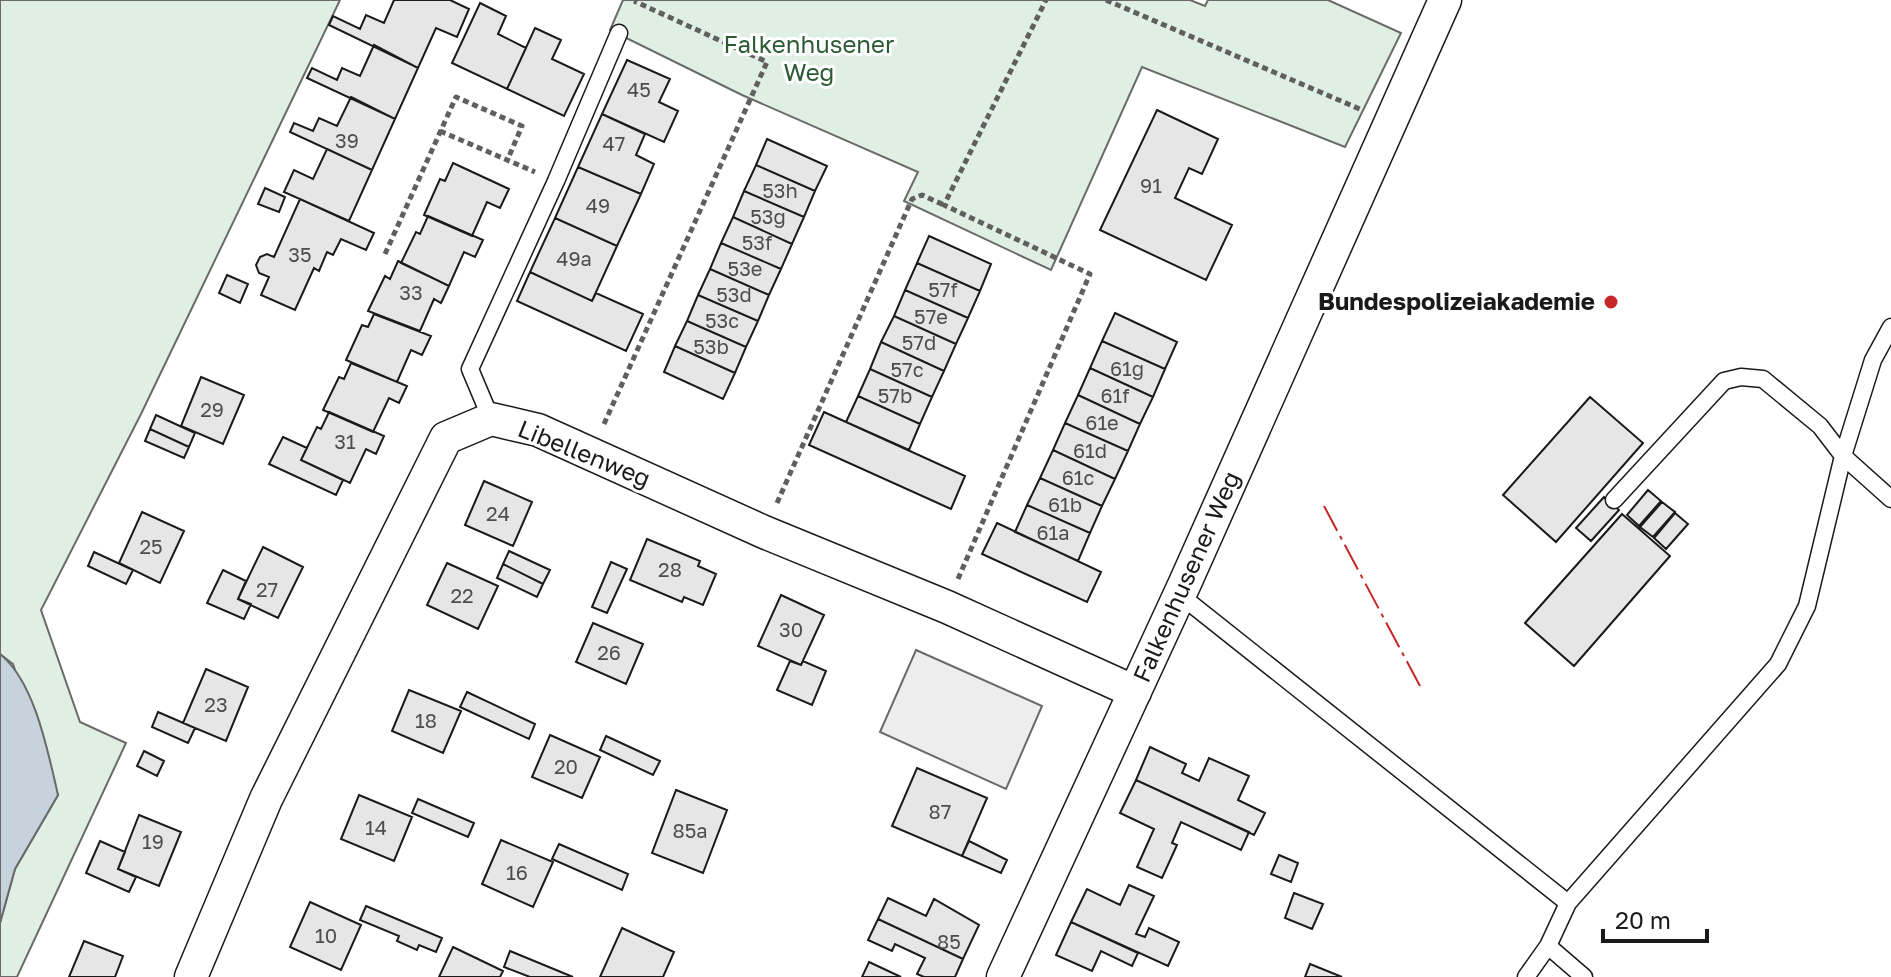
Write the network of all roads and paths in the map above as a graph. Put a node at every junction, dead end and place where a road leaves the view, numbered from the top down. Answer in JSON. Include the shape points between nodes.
{"nodes":[{"id":1,"x":1046,"y":0,"type":"edge"},
{"id":2,"x":1106,"y":0,"type":"edge"},
{"id":3,"x":1445,"y":0,"type":"edge"},
{"id":4,"x":634,"y":1,"type":"edge"},
{"id":5,"x":619,"y":33,"type":"dead end"},
{"id":6,"x":1389,"y":122,"type":"junction"},
{"id":7,"x":440,"y":131,"type":"junction"},
{"id":8,"x":507,"y":161,"type":"junction"},
{"id":9,"x":556,"y":181,"type":"junction"},
{"id":10,"x":944,"y":205,"type":"junction"},
{"id":11,"x":385,"y":254,"type":"dead end"},
{"id":12,"x":1891,"y":327,"type":"edge"},
{"id":13,"x":491,"y":419,"type":"junction"},
{"id":14,"x":591,"y":453,"type":"junction"},
{"id":15,"x":1843,"y":456,"type":"junction"},
{"id":16,"x":1891,"y":499,"type":"edge"},
{"id":17,"x":1614,"y":500,"type":"dead end"},
{"id":18,"x":764,"y":532,"type":"junction"},
{"id":19,"x":1180,"y":595,"type":"junction"},
{"id":20,"x":947,"y":607,"type":"junction"},
{"id":21,"x":1135,"y":692,"type":"junction"},
{"id":22,"x":1568,"y":903,"type":"junction"},
{"id":23,"x":1548,"y":946,"type":"junction"},
{"id":24,"x":191,"y":977,"type":"edge"},
{"id":25,"x":1003,"y":977,"type":"edge"},
{"id":26,"x":1526,"y":977,"type":"edge"},
{"id":27,"x":1584,"y":977,"type":"edge"}],
"edges":[{"from":1,"to":10,"type":"path"},
{"from":2,"to":6,"type":"path"},
{"from":3,"to":6,"type":"street","name":"Falkenhusener Weg"},
{"from":4,"to":14,"type":"path","via":[[767,62]]},
{"from":5,"to":9,"type":"lane"},
{"from":6,"to":19,"type":"street","name":"Falkenhusener Weg"},
{"from":7,"to":8,"type":"path"},
{"from":7,"to":8,"type":"path","via":[[456,97],[509,120],[522,126]]},
{"from":7,"to":11,"type":"path"},
{"from":8,"to":9,"type":"path"},
{"from":9,"to":13,"type":"lane","via":[[470,369]]},
{"from":10,"to":18,"type":"path","via":[[922,195],[912,199]]},
{"from":10,"to":20,"type":"path","via":[[1090,274]]},
{"from":12,"to":15,"type":"lane","via":[[1873,360]]},
{"from":13,"to":14,"type":"street","name":"Libellenweg","via":[[538,430]]},
{"from":13,"to":24,"type":"street","name":"Libellenweg","via":[[446,438],[266,799]]},
{"from":14,"to":18,"type":"street","name":"Libellenweg"},
{"from":15,"to":16,"type":"lane"},
{"from":15,"to":17,"type":"lane","via":[[1820,426],[1763,379],[1741,377],[1724,381]]},
{"from":15,"to":22,"type":"lane","via":[[1807,606],[1778,664]]},
{"from":18,"to":20,"type":"street","name":"Libellenweg"},
{"from":19,"to":21,"type":"street","name":"Falkenhusener Weg"},
{"from":19,"to":22,"type":"lane"},
{"from":20,"to":21,"type":"street","name":"Libellenweg"},
{"from":21,"to":25,"type":"street","name":"Falkenhusener Weg"},
{"from":22,"to":23,"type":"lane"},
{"from":23,"to":26,"type":"lane"},
{"from":23,"to":27,"type":"lane"}]}
